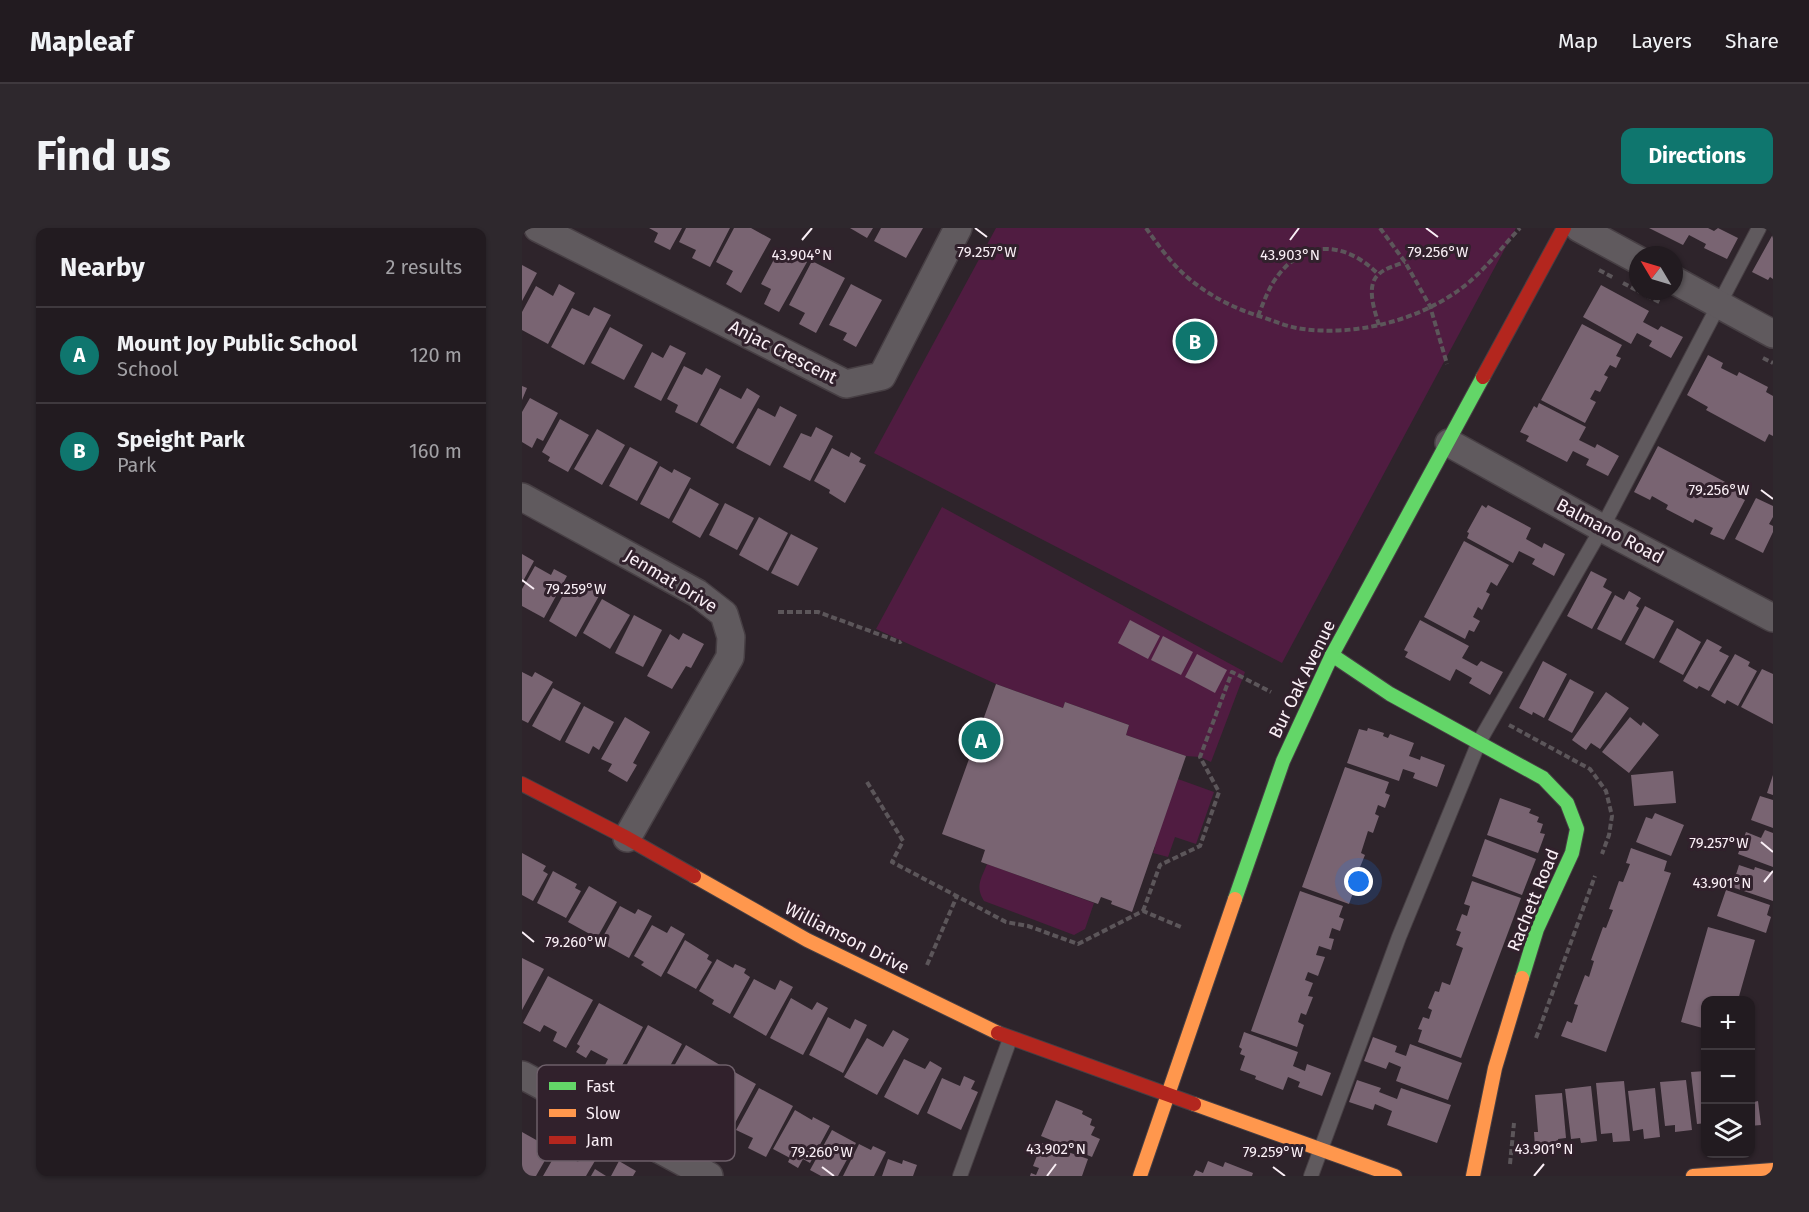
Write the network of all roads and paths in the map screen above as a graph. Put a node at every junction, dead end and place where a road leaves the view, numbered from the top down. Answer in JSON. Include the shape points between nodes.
{"nodes":[{"id":1,"x":538,"y":228,"type":"edge"},
{"id":2,"x":958,"y":228,"type":"edge"},
{"id":3,"x":1146,"y":228,"type":"edge"},
{"id":4,"x":1380,"y":228,"type":"edge"},
{"id":5,"x":1520,"y":228,"type":"edge"},
{"id":6,"x":1564,"y":228,"type":"edge"},
{"id":7,"x":1579,"y":228,"type":"edge"},
{"id":8,"x":1759,"y":228,"type":"edge"},
{"id":9,"x":1629,"y":256,"type":"edge"},
{"id":10,"x":1405,"y":262,"type":"junction"},
{"id":11,"x":1378,"y":274,"type":"junction"},
{"id":12,"x":1683,"y":285,"type":"edge"},
{"id":13,"x":1718,"y":304,"type":"junction"},
{"id":14,"x":1430,"y":306,"type":"junction"},
{"id":15,"x":1258,"y":316,"type":"junction"},
{"id":16,"x":1379,"y":325,"type":"junction"},
{"id":17,"x":1773,"y":334,"type":"edge"},
{"id":18,"x":1447,"y":364,"type":"dead end"},
{"id":19,"x":1449,"y":443,"type":"junction"},
{"id":20,"x":522,"y":497,"type":"edge"},
{"id":21,"x":1602,"y":528,"type":"junction"},
{"id":22,"x":778,"y":612,"type":"dead end"},
{"id":23,"x":1773,"y":618,"type":"edge"},
{"id":24,"x":902,"y":640,"type":"dead end"},
{"id":25,"x":1332,"y":655,"type":"junction"},
{"id":26,"x":1271,"y":692,"type":"dead end"},
{"id":27,"x":1479,"y":742,"type":"junction"},
{"id":28,"x":867,"y":782,"type":"dead end"},
{"id":29,"x":522,"y":784,"type":"edge"},
{"id":30,"x":627,"y":838,"type":"junction"},
{"id":31,"x":957,"y":896,"type":"junction"},
{"id":32,"x":1143,"y":911,"type":"junction"},
{"id":33,"x":1181,"y":927,"type":"dead end"},
{"id":34,"x":927,"y":965,"type":"dead end"},
{"id":35,"x":1010,"y":1039,"type":"junction"},
{"id":36,"x":522,"y":1075,"type":"edge"},
{"id":37,"x":537,"y":1083,"type":"edge"},
{"id":38,"x":1168,"y":1095,"type":"junction"},
{"id":39,"x":1320,"y":1150,"type":"junction"},
{"id":40,"x":681,"y":1161,"type":"edge"},
{"id":41,"x":1773,"y":1170,"type":"edge"},
{"id":42,"x":709,"y":1176,"type":"edge"},
{"id":43,"x":960,"y":1176,"type":"edge"},
{"id":44,"x":1140,"y":1176,"type":"edge"},
{"id":45,"x":1311,"y":1176,"type":"edge"},
{"id":46,"x":1395,"y":1176,"type":"edge"},
{"id":47,"x":1473,"y":1176,"type":"edge"},
{"id":48,"x":1694,"y":1176,"type":"edge"}],
"edges":[{"from":1,"to":2,"type":"street","name":"Anjac Crescent","via":[[846,384],[882,376]]},
{"from":3,"to":15,"type":"path","via":[[1188,277],[1220,299]]},
{"from":4,"to":10,"type":"path"},
{"from":5,"to":14,"type":"path","via":[[1466,285]]},
{"from":6,"to":19,"type":"street","name":"Bur Oak Avenue"},
{"from":7,"to":9,"type":"street"},
{"from":8,"to":13,"type":"lane"},
{"from":10,"to":11,"type":"path"},
{"from":10,"to":14,"type":"path"},
{"from":11,"to":15,"type":"path","via":[[1350,254],[1326,248],[1307,252],[1280,273]]},
{"from":11,"to":16,"type":"path","via":[[1372,295]]},
{"from":12,"to":13,"type":"street"},
{"from":13,"to":17,"type":"street"},
{"from":13,"to":21,"type":"lane"},
{"from":14,"to":16,"type":"path"},
{"from":14,"to":18,"type":"path"},
{"from":15,"to":16,"type":"path","via":[[1286,326],[1317,330]]},
{"from":19,"to":21,"type":"street","name":"Balmano Road"},
{"from":19,"to":25,"type":"street","name":"Bur Oak Avenue"},
{"from":20,"to":30,"type":"street","name":"Jenmat Drive","via":[[697,593],[724,614],[731,637],[730,657]]},
{"from":21,"to":23,"type":"street","name":"Balmano Road"},
{"from":21,"to":27,"type":"lane"},
{"from":22,"to":24,"type":"path","via":[[818,612]]},
{"from":25,"to":27,"type":"street","name":"Rachett Road","via":[[1390,694]]},
{"from":25,"to":38,"type":"street","name":"Bur Oak Avenue","via":[[1283,761]]},
{"from":26,"to":32,"type":"path","via":[[1232,672],[1200,757],[1219,792],[1200,846],[1160,865]]},
{"from":27,"to":39,"type":"lane","via":[[1399,937]]},
{"from":27,"to":47,"type":"street","name":"Rachett Road","via":[[1543,778],[1567,804],[1576,829],[1572,853],[1538,929],[1499,1057]]},
{"from":28,"to":31,"type":"path","via":[[903,841],[892,862]]},
{"from":29,"to":30,"type":"street","name":"Williamson Drive"},
{"from":30,"to":35,"type":"street","name":"Williamson Drive","via":[[807,940]]},
{"from":31,"to":32,"type":"path","via":[[1006,922],[1078,944]]},
{"from":31,"to":34,"type":"path"},
{"from":32,"to":33,"type":"path"},
{"from":35,"to":38,"type":"street","name":"Williamson Drive"},
{"from":35,"to":43,"type":"lane"},
{"from":36,"to":37,"type":"street"},
{"from":38,"to":39,"type":"street","name":"Williamson Drive"},
{"from":38,"to":44,"type":"street","name":"Bur Oak Avenue"},
{"from":39,"to":45,"type":"lane"},
{"from":39,"to":46,"type":"street","name":"Williamson Drive"},
{"from":40,"to":42,"type":"street"},
{"from":41,"to":48,"type":"street"}]}
